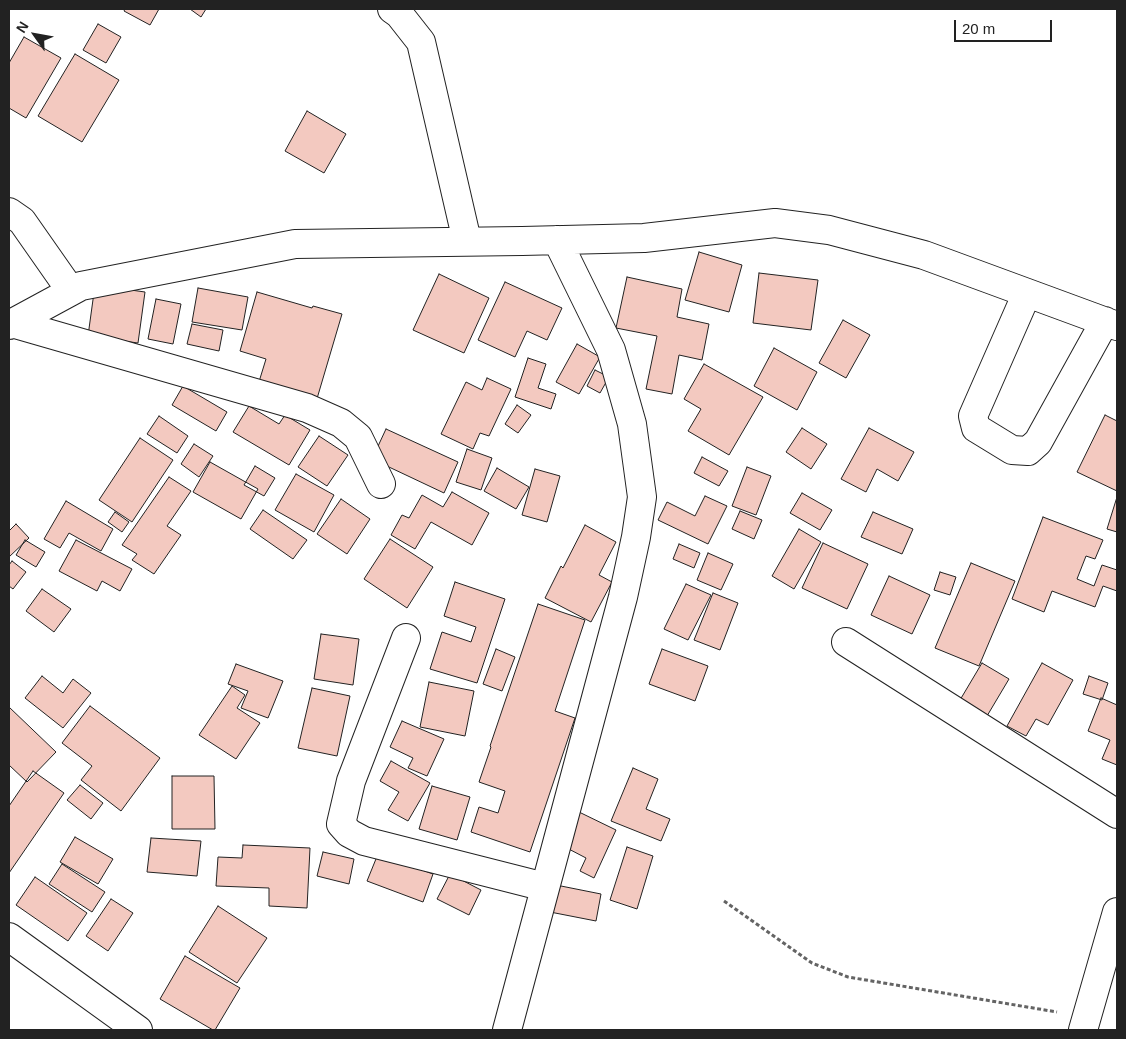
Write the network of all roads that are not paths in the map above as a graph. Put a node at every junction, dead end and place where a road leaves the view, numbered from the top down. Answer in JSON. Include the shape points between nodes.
{"nodes":[{"id":1,"x":392,"y":9,"type":"edge"},
{"id":2,"x":9,"y":212,"type":"edge"},
{"id":3,"x":557,"y":240,"type":"junction"},
{"id":4,"x":468,"y":242,"type":"junction"},
{"id":5,"x":71,"y":291,"type":"junction"},
{"id":6,"x":1027,"y":293,"type":"junction"},
{"id":7,"x":10,"y":324,"type":"edge"},
{"id":8,"x":1111,"y":324,"type":"edge"},
{"id":9,"x":381,"y":484,"type":"dead end"},
{"id":10,"x":406,"y":638,"type":"dead end"},
{"id":11,"x":846,"y":642,"type":"dead end"},
{"id":12,"x":1117,"y":814,"type":"edge"},
{"id":13,"x":545,"y":887,"type":"junction"},
{"id":14,"x":1117,"y":912,"type":"edge"},
{"id":15,"x":9,"y":936,"type":"edge"},
{"id":16,"x":1085,"y":1024,"type":"edge"},
{"id":17,"x":138,"y":1030,"type":"edge"},
{"id":18,"x":507,"y":1030,"type":"edge"}],
"edges":[{"from":1,"to":4,"type":"street","via":[[421,42]]},
{"from":2,"to":5,"type":"street","via":[[22,221]]},
{"from":3,"to":4,"type":"street"},
{"from":3,"to":6,"type":"street","via":[[644,238],[775,223],[829,230],[924,255]]},
{"from":3,"to":13,"type":"street","via":[[611,350],[632,424],[642,497],[623,597]]},
{"from":4,"to":5,"type":"street","via":[[295,244],[81,286]]},
{"from":5,"to":7,"type":"street"},
{"from":6,"to":8,"type":"street"},
{"from":6,"to":8,"type":"street","via":[[973,416],[976,428],[1012,450],[1028,451],[1038,442]]},
{"from":7,"to":9,"type":"street","via":[[307,408],[342,423],[358,437]]},
{"from":10,"to":13,"type":"street","via":[[351,782],[341,824],[364,841]]},
{"from":11,"to":12,"type":"street"},
{"from":13,"to":18,"type":"street"},
{"from":14,"to":16,"type":"street"},
{"from":15,"to":17,"type":"street"}]}
